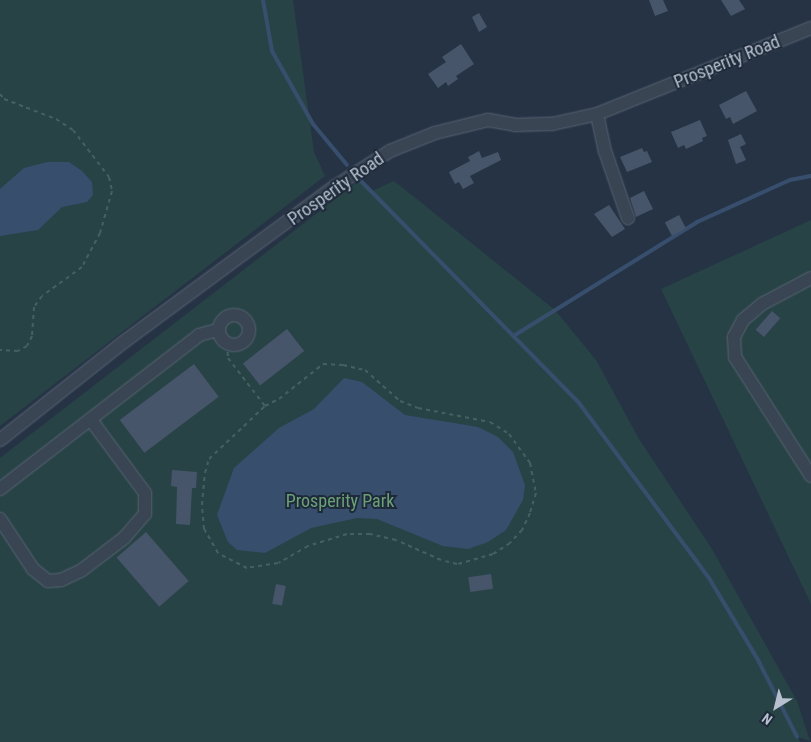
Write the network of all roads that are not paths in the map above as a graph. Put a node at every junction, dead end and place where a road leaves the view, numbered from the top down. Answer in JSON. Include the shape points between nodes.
{"nodes":[{"id":1,"x":811,"y":28,"type":"edge"},
{"id":2,"x":597,"y":114,"type":"junction"},
{"id":3,"x":628,"y":218,"type":"dead end"},
{"id":4,"x":811,"y":278,"type":"edge"},
{"id":5,"x":218,"y":330,"type":"junction"},
{"id":6,"x":91,"y":420,"type":"junction"},
{"id":7,"x":0,"y":440,"type":"edge"},
{"id":8,"x":811,"y":476,"type":"edge"},
{"id":9,"x":0,"y":489,"type":"edge"},
{"id":10,"x":0,"y":519,"type":"edge"}],
"edges":[{"from":1,"to":2,"type":"street","name":"Prosperity Road"},
{"from":2,"to":3,"type":"street","via":[[605,151]]},
{"from":2,"to":7,"type":"street","name":"Prosperity Road","via":[[552,124],[515,125],[488,120],[435,133],[390,151],[334,187],[125,341]]},
{"from":4,"to":8,"type":"street","via":[[762,304],[743,320],[734,337],[735,357]]},
{"from":5,"to":5,"type":"street","via":[[227,344],[245,341],[249,334],[246,319],[236,314],[228,315]]},
{"from":5,"to":6,"type":"street","via":[[199,334]]},
{"from":6,"to":9,"type":"street"},
{"from":6,"to":10,"type":"street","via":[[145,493],[144,514],[124,538],[82,570],[61,580],[48,581],[33,569]]}]}
